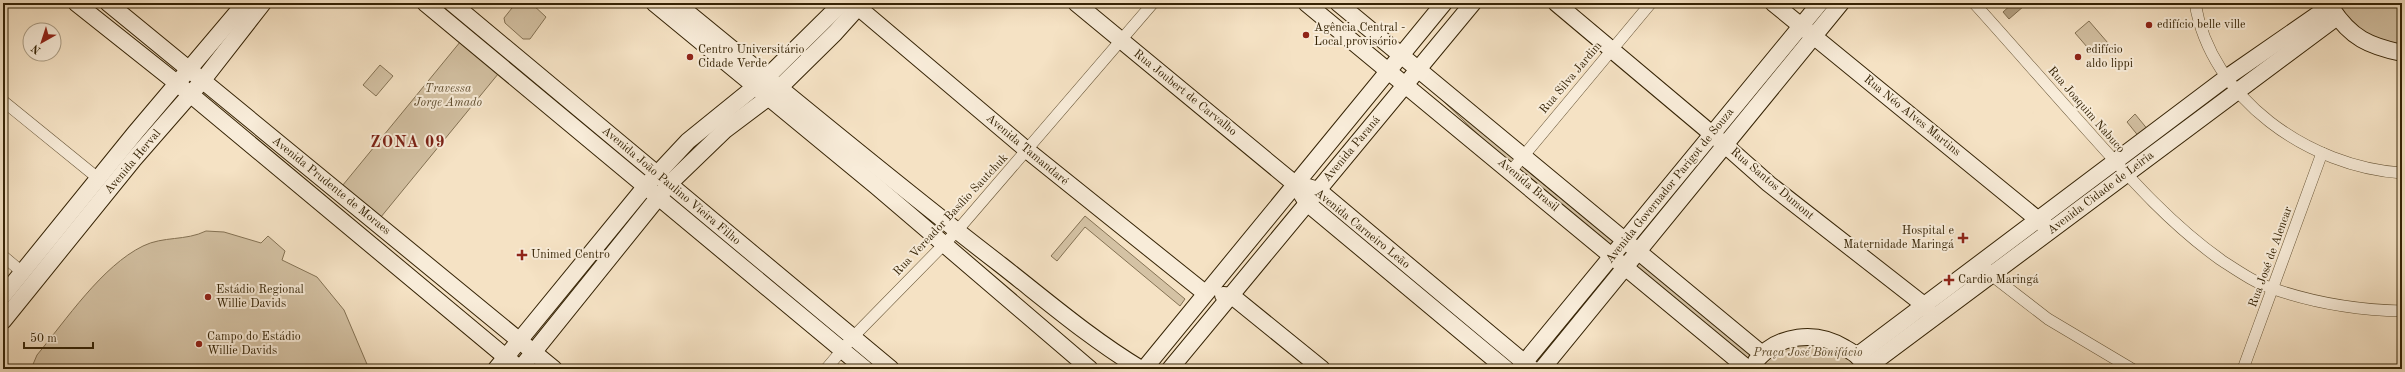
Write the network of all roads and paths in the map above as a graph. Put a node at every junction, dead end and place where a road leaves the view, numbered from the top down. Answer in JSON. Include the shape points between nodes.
{"nodes":[{"id":1,"x":76,"y":3,"type":"edge"},
{"id":2,"x":108,"y":3,"type":"edge"},
{"id":3,"x":245,"y":3,"type":"edge"},
{"id":4,"x":263,"y":3,"type":"edge"},
{"id":5,"x":425,"y":3,"type":"edge"},
{"id":6,"x":452,"y":3,"type":"edge"},
{"id":7,"x":654,"y":3,"type":"edge"},
{"id":8,"x":676,"y":3,"type":"edge"},
{"id":9,"x":842,"y":3,"type":"edge"},
{"id":10,"x":1076,"y":3,"type":"edge"},
{"id":11,"x":1154,"y":3,"type":"edge"},
{"id":12,"x":1306,"y":3,"type":"edge"},
{"id":13,"x":1338,"y":3,"type":"edge"},
{"id":14,"x":1444,"y":3,"type":"edge"},
{"id":15,"x":1474,"y":3,"type":"edge"},
{"id":16,"x":1556,"y":3,"type":"edge"},
{"id":17,"x":1652,"y":3,"type":"edge"},
{"id":18,"x":1773,"y":3,"type":"edge"},
{"id":19,"x":1820,"y":3,"type":"edge"},
{"id":20,"x":1841,"y":3,"type":"edge"},
{"id":21,"x":1974,"y":3,"type":"edge"},
{"id":22,"x":2195,"y":3,"type":"edge"},
{"id":23,"x":858,"y":4,"type":"edge"},
{"id":24,"x":2332,"y":9,"type":"edge"},
{"id":25,"x":1458,"y":21,"type":"junction"},
{"id":26,"x":1801,"y":26,"type":"junction"},
{"id":27,"x":1420,"y":32,"type":"junction"},
{"id":28,"x":1814,"y":36,"type":"junction"},
{"id":29,"x":808,"y":38,"type":"junction"},
{"id":30,"x":1122,"y":41,"type":"junction"},
{"id":31,"x":1612,"y":50,"type":"junction"},
{"id":32,"x":2402,"y":53,"type":"edge"},
{"id":33,"x":1402,"y":56,"type":"junction"},
{"id":34,"x":803,"y":64,"type":"junction"},
{"id":35,"x":190,"y":69,"type":"junction"},
{"id":36,"x":1389,"y":70,"type":"junction"},
{"id":37,"x":1418,"y":70,"type":"junction"},
{"id":38,"x":2226,"y":78,"type":"junction"},
{"id":39,"x":203,"y":80,"type":"junction"},
{"id":40,"x":178,"y":84,"type":"junction"},
{"id":41,"x":1407,"y":84,"type":"junction"},
{"id":42,"x":768,"y":87,"type":"junction"},
{"id":43,"x":2238,"y":92,"type":"junction"},
{"id":44,"x":190,"y":94,"type":"junction"},
{"id":45,"x":3,"y":101,"type":"edge"},
{"id":46,"x":724,"y":130,"type":"junction"},
{"id":47,"x":135,"y":133,"type":"junction"},
{"id":48,"x":1712,"y":134,"type":"junction"},
{"id":49,"x":688,"y":141,"type":"junction"},
{"id":50,"x":1357,"y":144,"type":"junction"},
{"id":51,"x":1725,"y":144,"type":"junction"},
{"id":52,"x":1327,"y":146,"type":"junction"},
{"id":53,"x":1028,"y":151,"type":"junction"},
{"id":54,"x":2322,"y":154,"type":"junction"},
{"id":55,"x":1523,"y":156,"type":"junction"},
{"id":56,"x":134,"y":159,"type":"junction"},
{"id":57,"x":2115,"y":161,"type":"junction"},
{"id":58,"x":1511,"y":171,"type":"junction"},
{"id":59,"x":2402,"y":173,"type":"edge"},
{"id":60,"x":2125,"y":175,"type":"junction"},
{"id":61,"x":99,"y":179,"type":"junction"},
{"id":62,"x":663,"y":179,"type":"junction"},
{"id":63,"x":1295,"y":184,"type":"junction"},
{"id":64,"x":645,"y":187,"type":"junction"},
{"id":65,"x":1318,"y":190,"type":"junction"},
{"id":66,"x":658,"y":198,"type":"junction"},
{"id":67,"x":1307,"y":202,"type":"junction"},
{"id":68,"x":93,"y":211,"type":"junction"},
{"id":69,"x":65,"y":218,"type":"junction"},
{"id":70,"x":2039,"y":220,"type":"junction"},
{"id":71,"x":1264,"y":222,"type":"junction"},
{"id":72,"x":2051,"y":230,"type":"junction"},
{"id":73,"x":956,"y":232,"type":"junction"},
{"id":74,"x":1625,"y":240,"type":"junction"},
{"id":75,"x":944,"y":244,"type":"junction"},
{"id":76,"x":1638,"y":252,"type":"junction"},
{"id":77,"x":1613,"y":255,"type":"junction"},
{"id":78,"x":3,"y":256,"type":"edge"},
{"id":79,"x":1264,"y":256,"type":"junction"},
{"id":80,"x":1626,"y":266,"type":"junction"},
{"id":81,"x":1987,"y":269,"type":"junction"},
{"id":82,"x":22,"y":272,"type":"junction"},
{"id":83,"x":2273,"y":289,"type":"junction"},
{"id":84,"x":5,"y":293,"type":"edge"},
{"id":85,"x":1205,"y":293,"type":"junction"},
{"id":86,"x":1232,"y":296,"type":"junction"},
{"id":87,"x":2402,"y":311,"type":"edge"},
{"id":88,"x":1929,"y":312,"type":"junction"},
{"id":89,"x":7,"y":316,"type":"edge"},
{"id":90,"x":1198,"y":336,"type":"junction"},
{"id":91,"x":853,"y":337,"type":"junction"},
{"id":92,"x":1168,"y":338,"type":"junction"},
{"id":93,"x":520,"y":341,"type":"junction"},
{"id":94,"x":842,"y":350,"type":"junction"},
{"id":95,"x":533,"y":352,"type":"junction"},
{"id":96,"x":1762,"y":354,"type":"junction"},
{"id":97,"x":501,"y":363,"type":"edge"},
{"id":98,"x":1863,"y":364,"type":"edge"},
{"id":99,"x":1525,"y":367,"type":"edge"},
{"id":100,"x":520,"y":369,"type":"edge"},
{"id":101,"x":554,"y":369,"type":"edge"},
{"id":102,"x":826,"y":369,"type":"edge"},
{"id":103,"x":865,"y":369,"type":"edge"},
{"id":104,"x":891,"y":369,"type":"edge"},
{"id":105,"x":1090,"y":369,"type":"edge"},
{"id":106,"x":1143,"y":369,"type":"edge"},
{"id":107,"x":1170,"y":369,"type":"edge"},
{"id":108,"x":1322,"y":369,"type":"edge"},
{"id":109,"x":1506,"y":369,"type":"edge"},
{"id":110,"x":1542,"y":369,"type":"edge"},
{"id":111,"x":1749,"y":369,"type":"edge"},
{"id":112,"x":2132,"y":369,"type":"edge"},
{"id":113,"x":2243,"y":369,"type":"edge"}],
"edges":[{"from":1,"to":40,"type":"main road","name":"Avenida Prudente de Moraes"},
{"from":2,"to":35,"type":"main road","name":"Avenida Prudente de Moraes"},
{"from":3,"to":35,"type":"main road","name":"Avenida Herval"},
{"from":4,"to":39,"type":"main road","name":"Avenida Herval"},
{"from":5,"to":64,"type":"main road","name":"Avenida João Paulino Vieira Filho"},
{"from":6,"to":62,"type":"main road","name":"Avenida João Paulino Vieira Filho"},
{"from":7,"to":42,"type":"main road"},
{"from":8,"to":42,"type":"main road"},
{"from":9,"to":29,"type":"main road"},
{"from":10,"to":30,"type":"main road","name":"Rua Joubert de Carvalho"},
{"from":11,"to":30,"type":"street","name":"Rua Vereador Basílio Sautchuk"},
{"from":12,"to":36,"type":"main road","name":"Avenida Brasil"},
{"from":13,"to":33,"type":"main road","name":"Avenida Brasil"},
{"from":14,"to":27,"type":"main road","name":"Avenida Paraná"},
{"from":15,"to":25,"type":"main road","name":"Avenida Paraná"},
{"from":16,"to":31,"type":"main road","name":"Rua Santos Dumont"},
{"from":17,"to":31,"type":"street","name":"Rua Silva Jardim"},
{"from":18,"to":26,"type":"main road","name":"Rua Néo Alves Martins"},
{"from":19,"to":26,"type":"main road","name":"Avenida Governador Parigot de Souza"},
{"from":20,"to":28,"type":"main road","name":"Avenida Governador Parigot de Souza"},
{"from":21,"to":57,"type":"street","name":"Rua Joaquim Nabuco"},
{"from":22,"to":38,"type":"street","via":[[2205,39]]},
{"from":23,"to":34,"type":"main road"},
{"from":23,"to":53,"type":"main road","name":"Avenida Tamandaré"},
{"from":24,"to":32,"type":"main road","via":[[2349,31],[2374,47]]},
{"from":24,"to":38,"type":"main road","name":"Avenida Cidade de Leiria"},
{"from":24,"to":43,"type":"main road","name":"Avenida Cidade de Leiria"},
{"from":25,"to":27,"type":"main road"},
{"from":25,"to":37,"type":"main road","name":"Avenida Paraná"},
{"from":26,"to":28,"type":"main road","name":"Rua Néo Alves Martins"},
{"from":26,"to":48,"type":"main road","name":"Avenida Governador Parigot de Souza"},
{"from":27,"to":33,"type":"main road","name":"Avenida Paraná"},
{"from":28,"to":51,"type":"main road","name":"Avenida Governador Parigot de Souza"},
{"from":28,"to":70,"type":"main road","name":"Rua Néo Alves Martins"},
{"from":29,"to":34,"type":"main road"},
{"from":29,"to":42,"type":"main road"},
{"from":30,"to":53,"type":"street","name":"Rua Vereador Basílio Sautchuk"},
{"from":30,"to":63,"type":"main road","name":"Rua Joubert de Carvalho"},
{"from":31,"to":48,"type":"main road","name":"Rua Santos Dumont"},
{"from":31,"to":55,"type":"street","name":"Rua Silva Jardim"},
{"from":33,"to":36,"type":"main road","name":"Avenida Paraná"},
{"from":33,"to":37,"type":"main road","name":"Avenida Brasil"},
{"from":34,"to":42,"type":"main road"},
{"from":35,"to":39,"type":"main road","name":"Avenida Prudente de Moraes"},
{"from":35,"to":40,"type":"main road","name":"Avenida Herval"},
{"from":36,"to":41,"type":"main road","name":"Avenida Brasil"},
{"from":36,"to":52,"type":"main road","name":"Avenida Paraná"},
{"from":37,"to":41,"type":"main road","name":"Avenida Paraná"},
{"from":37,"to":55,"type":"main road","name":"Avenida Brasil"},
{"from":38,"to":43,"type":"street"},
{"from":38,"to":57,"type":"main road","name":"Avenida Cidade de Leiria"},
{"from":39,"to":44,"type":"main road","name":"Avenida Herval"},
{"from":39,"to":93,"type":"main road","name":"Avenida Prudente de Moraes"},
{"from":40,"to":44,"type":"main road","name":"Avenida Prudente de Moraes"},
{"from":40,"to":47,"type":"main road","name":"Avenida Herval"},
{"from":41,"to":50,"type":"main road","name":"Avenida Paraná"},
{"from":41,"to":58,"type":"main road","name":"Avenida Brasil"},
{"from":42,"to":46,"type":"main road"},
{"from":42,"to":49,"type":"main road"},
{"from":42,"to":73,"type":"main road"},
{"from":42,"to":75,"type":"main road"},
{"from":43,"to":54,"type":"street","via":[[2270,121]]},
{"from":43,"to":60,"type":"main road","name":"Avenida Cidade de Leiria"},
{"from":44,"to":56,"type":"main road","name":"Avenida Herval"},
{"from":44,"to":97,"type":"main road","name":"Avenida Prudente de Moraes"},
{"from":45,"to":61,"type":"street"},
{"from":46,"to":49,"type":"main road"},
{"from":46,"to":62,"type":"main road"},
{"from":47,"to":56,"type":"main road"},
{"from":47,"to":61,"type":"main road","name":"Avenida Herval"},
{"from":48,"to":51,"type":"main road","name":"Rua Santos Dumont"},
{"from":48,"to":74,"type":"main road","name":"Avenida Governador Parigot de Souza"},
{"from":49,"to":62,"type":"main road"},
{"from":50,"to":52,"type":"main road"},
{"from":50,"to":65,"type":"main road","name":"Avenida Paraná"},
{"from":51,"to":76,"type":"main road","name":"Avenida Governador Parigot de Souza"},
{"from":51,"to":88,"type":"main road","name":"Rua Santos Dumont","via":[[1798,208]]},
{"from":52,"to":63,"type":"main road","name":"Avenida Paraná"},
{"from":53,"to":73,"type":"street","name":"Rua Vereador Basílio Sautchuk"},
{"from":53,"to":85,"type":"main road","name":"Avenida Tamandaré"},
{"from":54,"to":59,"type":"street","via":[[2365,168]]},
{"from":54,"to":83,"type":"street","name":"Rua José de Alencar"},
{"from":55,"to":58,"type":"street","name":"Rua Silva Jardim"},
{"from":55,"to":74,"type":"main road","name":"Avenida Brasil"},
{"from":56,"to":68,"type":"main road","name":"Avenida Herval"},
{"from":57,"to":60,"type":"street","name":"Rua Joaquim Nabuco"},
{"from":57,"to":70,"type":"main road","name":"Avenida Cidade de Leiria"},
{"from":58,"to":77,"type":"main road","name":"Avenida Brasil"},
{"from":60,"to":72,"type":"main road","name":"Avenida Cidade de Leiria"},
{"from":60,"to":83,"type":"street","name":"Rua Joaquim Nabuco","via":[[2166,216],[2203,247],[2240,272]]},
{"from":61,"to":69,"type":"main road","name":"Avenida Herval"},
{"from":62,"to":64,"type":"main road"},
{"from":62,"to":66,"type":"main road"},
{"from":62,"to":91,"type":"main road","name":"Avenida João Paulino Vieira Filho"},
{"from":63,"to":65,"type":"main road","name":"Avenida Carneiro Leão"},
{"from":63,"to":67,"type":"main road","name":"Avenida Carneiro Leão"},
{"from":63,"to":71,"type":"main road","name":"Avenida Paraná"},
{"from":64,"to":66,"type":"main road","name":"Avenida João Paulino Vieira Filho"},
{"from":64,"to":93,"type":"main road"},
{"from":65,"to":67,"type":"main road","name":"Avenida Paraná"},
{"from":65,"to":99,"type":"main road","name":"Avenida Carneiro Leão"},
{"from":66,"to":94,"type":"main road","name":"Avenida João Paulino Vieira Filho"},
{"from":66,"to":95,"type":"main road"},
{"from":67,"to":79,"type":"main road","name":"Avenida Paraná"},
{"from":67,"to":109,"type":"main road","name":"Avenida Carneiro Leão"},
{"from":68,"to":69,"type":"main road"},
{"from":68,"to":89,"type":"main road","name":"Avenida Herval"},
{"from":69,"to":82,"type":"main road","name":"Avenida Herval"},
{"from":70,"to":72,"type":"main road","name":"Rua Néo Alves Martins"},
{"from":70,"to":81,"type":"main road","name":"Avenida Cidade de Leiria"},
{"from":71,"to":79,"type":"main road"},
{"from":71,"to":85,"type":"main road","name":"Avenida Paraná"},
{"from":72,"to":81,"type":"main road","name":"Avenida Cidade de Leiria"},
{"from":73,"to":75,"type":"street","name":"Rua Vereador Basílio Sautchuk"},
{"from":73,"to":106,"type":"main road","via":[[1066,318],[1116,354]]},
{"from":74,"to":76,"type":"main road","name":"Avenida Brasil"},
{"from":74,"to":77,"type":"main road","name":"Avenida Governador Parigot de Souza"},
{"from":75,"to":91,"type":"street","name":"Rua Vereador Basílio Sautchuk"},
{"from":75,"to":105,"type":"main road"},
{"from":76,"to":80,"type":"main road","name":"Avenida Governador Parigot de Souza"},
{"from":76,"to":96,"type":"main road","name":"Avenida Brasil"},
{"from":77,"to":80,"type":"main road","name":"Avenida Brasil"},
{"from":77,"to":99,"type":"main road","name":"Avenida Governador Parigot de Souza"},
{"from":78,"to":82,"type":"street"},
{"from":79,"to":86,"type":"main road","name":"Avenida Paraná"},
{"from":80,"to":110,"type":"main road","name":"Avenida Governador Parigot de Souza"},
{"from":80,"to":111,"type":"main road","name":"Avenida Brasil"},
{"from":81,"to":88,"type":"main road","name":"Avenida Cidade de Leiria"},
{"from":81,"to":112,"type":"street","via":[[2048,319]]},
{"from":82,"to":84,"type":"main road","name":"Avenida Herval"},
{"from":83,"to":87,"type":"street","name":"Rua Joaquim Nabuco","via":[[2325,303]]},
{"from":83,"to":113,"type":"street","name":"Rua José de Alencar"},
{"from":84,"to":89,"type":"main road"},
{"from":85,"to":86,"type":"main road"},
{"from":85,"to":92,"type":"main road","name":"Avenida Paraná"},
{"from":86,"to":90,"type":"main road","name":"Avenida Paraná"},
{"from":86,"to":108,"type":"main road"},
{"from":88,"to":98,"type":"main road","name":"Avenida Cidade de Leiria"},
{"from":90,"to":92,"type":"main road"},
{"from":90,"to":107,"type":"main road","name":"Avenida Paraná"},
{"from":91,"to":94,"type":"street","name":"Rua Vereador Basílio Sautchuk"},
{"from":91,"to":104,"type":"main road","name":"Avenida João Paulino Vieira Filho"},
{"from":92,"to":106,"type":"main road","name":"Avenida Paraná"},
{"from":93,"to":95,"type":"main road","name":"Avenida Prudente de Moraes"},
{"from":93,"to":97,"type":"main road"},
{"from":94,"to":102,"type":"street","name":"Rua Vereador Basílio Sautchuk"},
{"from":94,"to":103,"type":"main road","name":"Avenida João Paulino Vieira Filho"},
{"from":95,"to":100,"type":"main road"},
{"from":95,"to":101,"type":"main road","name":"Avenida Prudente de Moraes"},
{"from":96,"to":98,"type":"main road","via":[[1775,344],[1807,336],[1829,340]]},
{"from":96,"to":111,"type":"main road"},
{"from":97,"to":100,"type":"main road","name":"Avenida Prudente de Moraes"}]}
